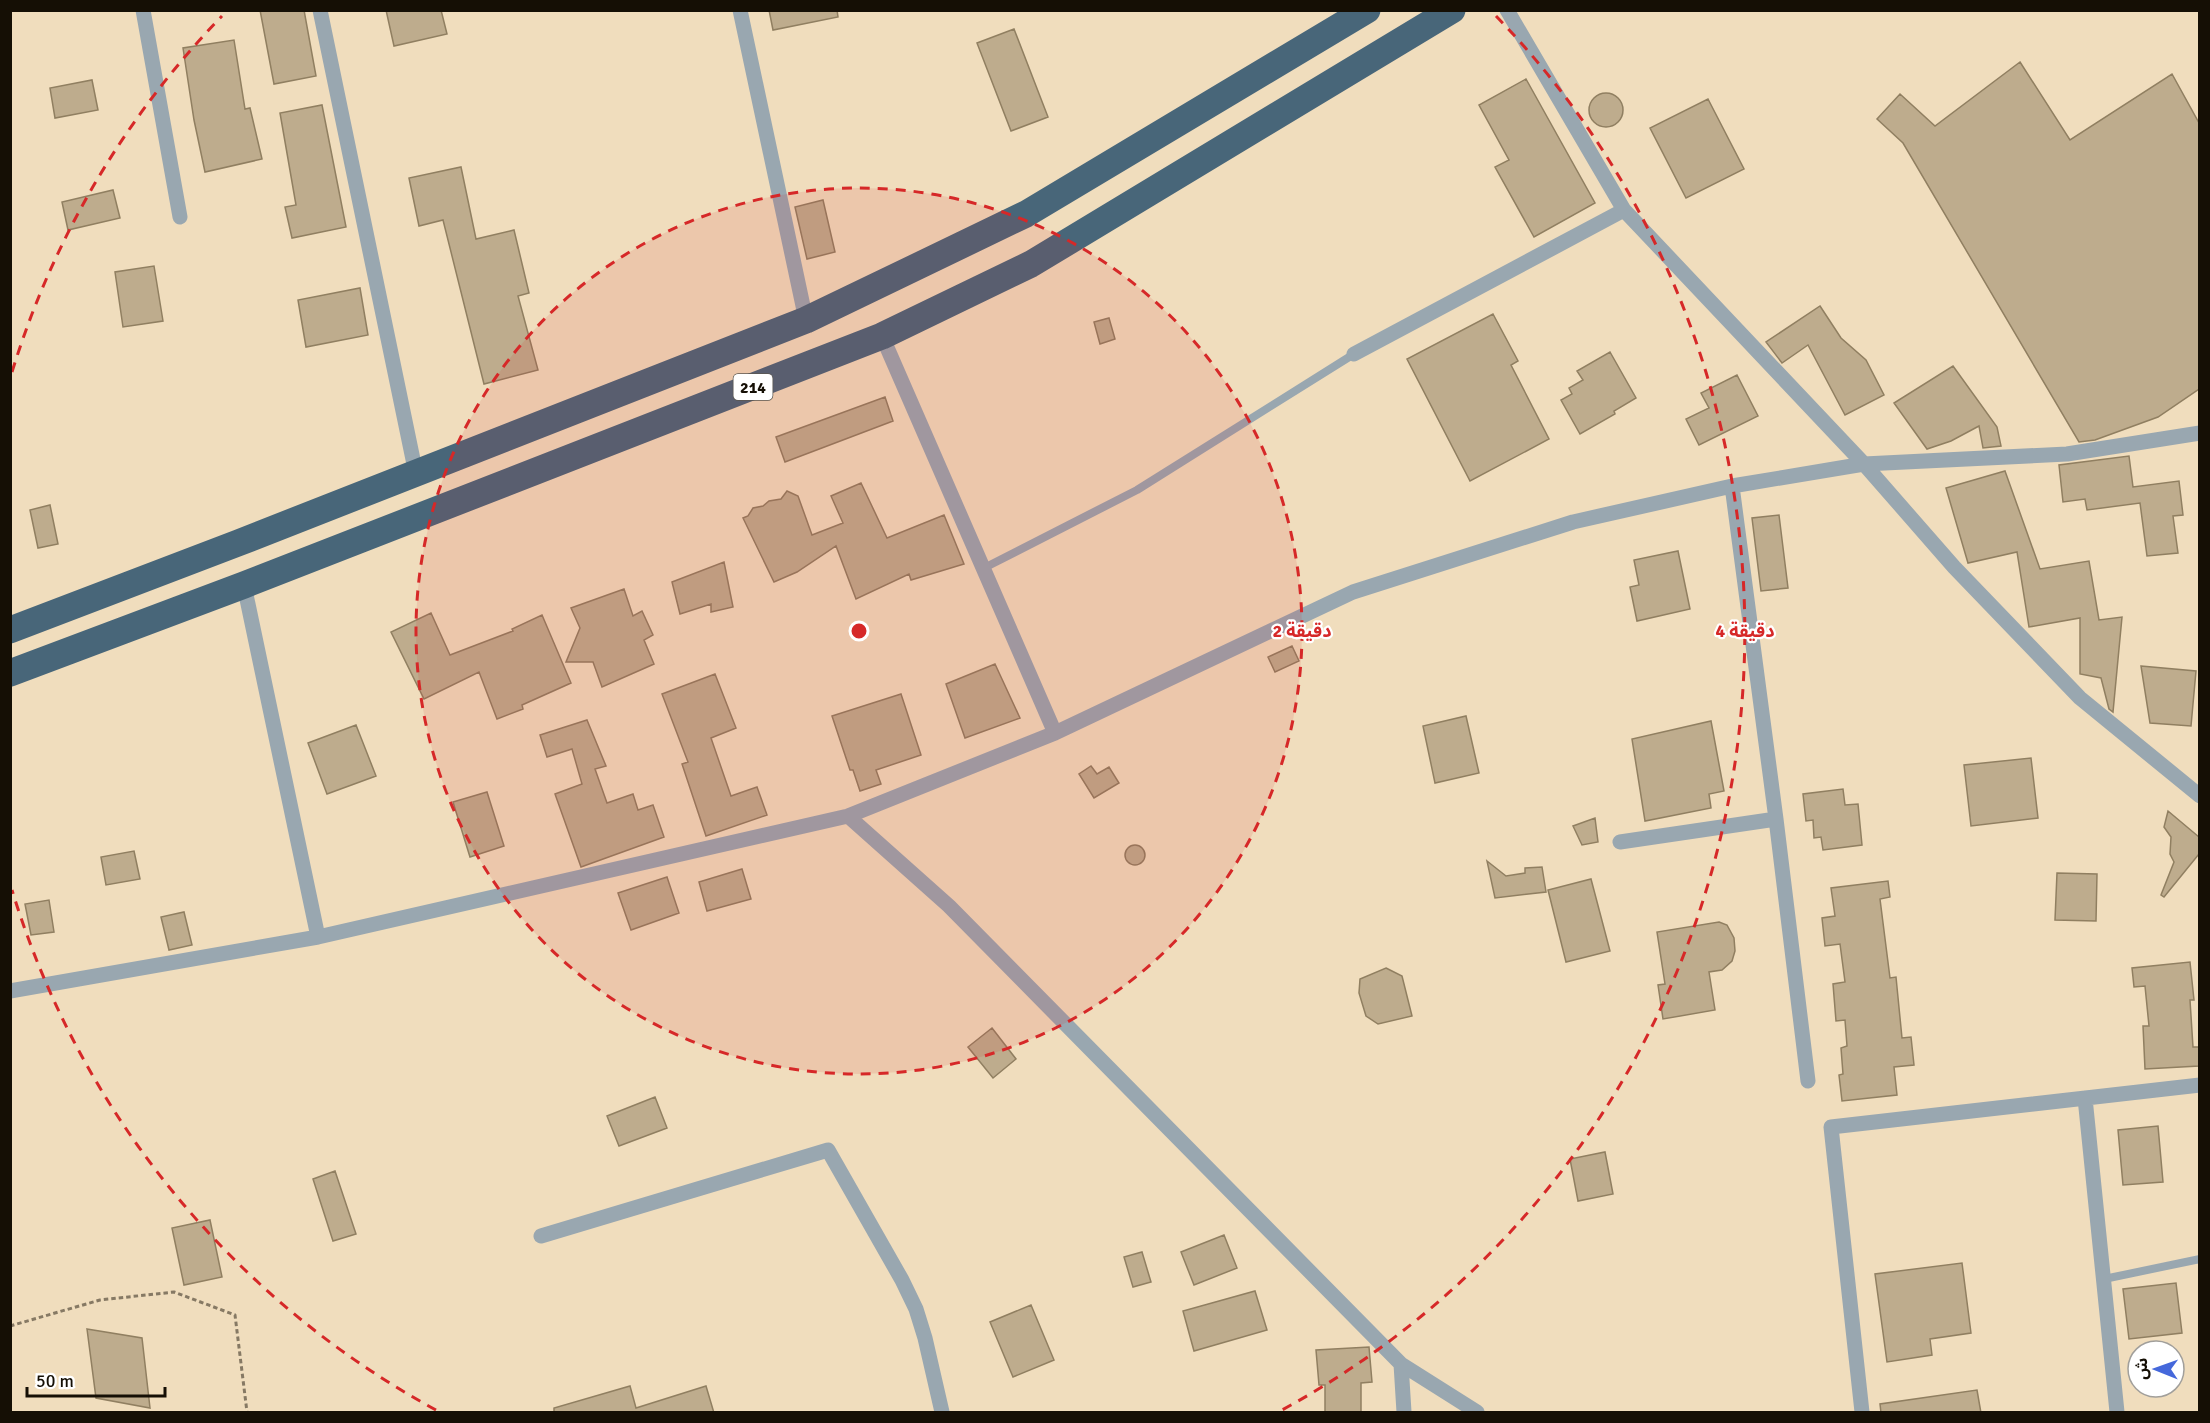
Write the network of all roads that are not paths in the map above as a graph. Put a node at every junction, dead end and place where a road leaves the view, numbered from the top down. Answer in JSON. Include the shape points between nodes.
{"nodes":[{"id":1,"x":142,"y":10,"type":"edge"},
{"id":2,"x":320,"y":10,"type":"edge"},
{"id":3,"x":740,"y":10,"type":"edge"},
{"id":4,"x":1367,"y":10,"type":"edge"},
{"id":5,"x":1452,"y":10,"type":"edge"},
{"id":6,"x":1507,"y":10,"type":"edge"},
{"id":7,"x":1624,"y":210,"type":"junction"},
{"id":8,"x":180,"y":217,"type":"dead end"},
{"id":9,"x":806,"y":320,"type":"junction"},
{"id":10,"x":882,"y":336,"type":"junction"},
{"id":11,"x":1354,"y":354,"type":"joint"},
{"id":12,"x":2199,"y":433,"type":"edge"},
{"id":13,"x":1864,"y":464,"type":"junction"},
{"id":14,"x":416,"y":474,"type":"junction"},
{"id":15,"x":1732,"y":486,"type":"junction"},
{"id":16,"x":984,"y":568,"type":"junction"},
{"id":17,"x":244,"y":585,"type":"junction"},
{"id":18,"x":10,"y":630,"type":"edge"},
{"id":19,"x":10,"y":673,"type":"edge"},
{"id":20,"x":1055,"y":733,"type":"junction"},
{"id":21,"x":2199,"y":796,"type":"edge"},
{"id":22,"x":848,"y":816,"type":"junction"},
{"id":23,"x":1776,"y":819,"type":"junction"},
{"id":24,"x":1620,"y":843,"type":"dead end"},
{"id":25,"x":318,"y":937,"type":"junction"},
{"id":26,"x":10,"y":992,"type":"edge"},
{"id":27,"x":1808,"y":1082,"type":"dead end"},
{"id":28,"x":2199,"y":1085,"type":"edge"},
{"id":29,"x":2085,"y":1098,"type":"junction"},
{"id":30,"x":541,"y":1236,"type":"dead end"},
{"id":31,"x":2199,"y":1259,"type":"edge"},
{"id":32,"x":2104,"y":1279,"type":"junction"},
{"id":33,"x":1401,"y":1364,"type":"junction"},
{"id":34,"x":942,"y":1413,"type":"edge"},
{"id":35,"x":1404,"y":1413,"type":"edge"},
{"id":36,"x":1476,"y":1413,"type":"edge"},
{"id":37,"x":1862,"y":1413,"type":"edge"},
{"id":38,"x":2117,"y":1413,"type":"edge"}],
"edges":[{"from":1,"to":8,"type":"street"},
{"from":2,"to":14,"type":"street"},
{"from":3,"to":9,"type":"street"},
{"from":4,"to":9,"type":"highway","number":"214","via":[[1026,214]]},
{"from":5,"to":10,"type":"highway","number":"214","via":[[1031,264]]},
{"from":6,"to":7,"type":"street"},
{"from":7,"to":11,"type":"street"},
{"from":7,"to":13,"type":"street"},
{"from":9,"to":14,"type":"highway","number":"214"},
{"from":10,"to":16,"type":"street"},
{"from":10,"to":17,"type":"highway","number":"214"},
{"from":11,"to":16,"type":"lane","via":[[1137,490]]},
{"from":12,"to":13,"type":"street","via":[[2067,454]]},
{"from":13,"to":15,"type":"street"},
{"from":13,"to":21,"type":"street","via":[[1954,567],[2080,698]]},
{"from":14,"to":18,"type":"highway","number":"214"},
{"from":15,"to":20,"type":"street","via":[[1573,522],[1353,592]]},
{"from":15,"to":23,"type":"street"},
{"from":16,"to":20,"type":"street"},
{"from":17,"to":19,"type":"highway","number":"214"},
{"from":17,"to":25,"type":"street"},
{"from":20,"to":22,"type":"street"},
{"from":22,"to":25,"type":"street"},
{"from":22,"to":33,"type":"street","via":[[949,906]]},
{"from":23,"to":24,"type":"street"},
{"from":23,"to":27,"type":"street"},
{"from":25,"to":26,"type":"street"},
{"from":28,"to":29,"type":"street"},
{"from":29,"to":32,"type":"street"},
{"from":29,"to":37,"type":"street","via":[[1830,1127]]},
{"from":30,"to":34,"type":"street","via":[[828,1149],[916,1309]]},
{"from":31,"to":32,"type":"lane"},
{"from":32,"to":38,"type":"street"},
{"from":33,"to":35,"type":"street"},
{"from":33,"to":36,"type":"street"}]}
